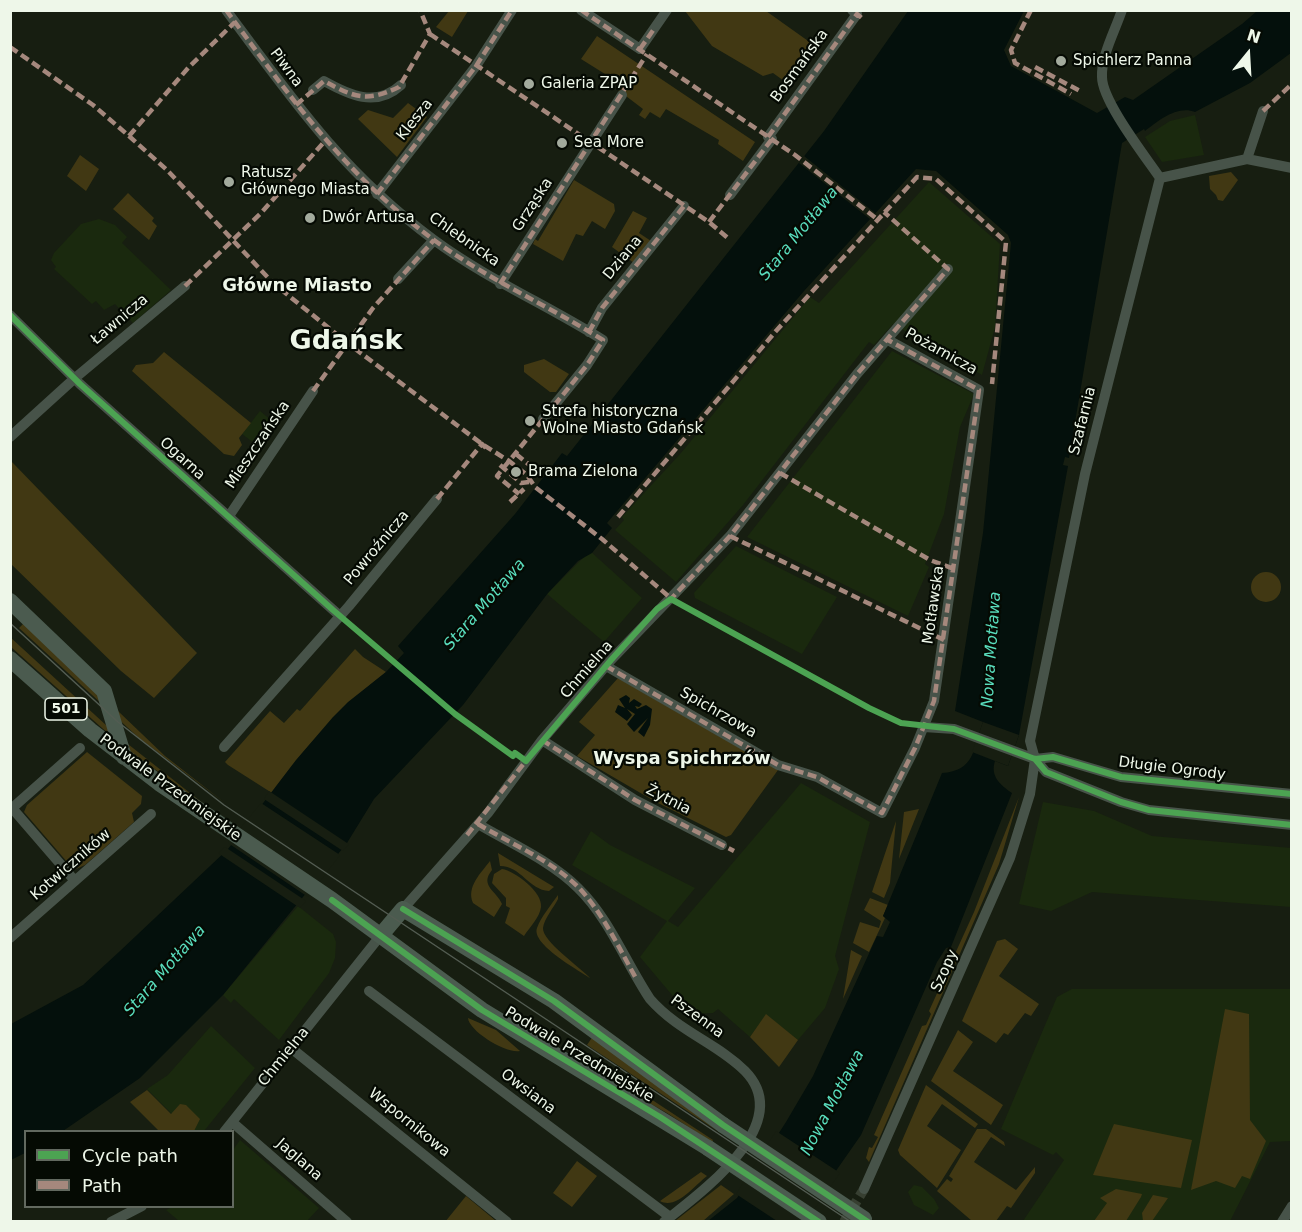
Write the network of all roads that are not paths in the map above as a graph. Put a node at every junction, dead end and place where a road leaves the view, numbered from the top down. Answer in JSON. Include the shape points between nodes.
{"nodes":[{"id":1,"x":226,"y":10,"type":"edge"},
{"id":2,"x":512,"y":10,"type":"edge"},
{"id":3,"x":580,"y":10,"type":"edge"},
{"id":4,"x":667,"y":10,"type":"edge"},
{"id":5,"x":1122,"y":10,"type":"edge"},
{"id":6,"x":855,"y":12,"type":"edge"},
{"id":7,"x":401,"y":85,"type":"dead end"},
{"id":8,"x":622,"y":94,"type":"dead end"},
{"id":9,"x":296,"y":105,"type":"junction"},
{"id":10,"x":1263,"y":111,"type":"dead end"},
{"id":11,"x":325,"y":141,"type":"joint"},
{"id":12,"x":1247,"y":159,"type":"junction"},
{"id":13,"x":1292,"y":168,"type":"edge"},
{"id":14,"x":1160,"y":178,"type":"junction"},
{"id":15,"x":377,"y":194,"type":"junction"},
{"id":16,"x":730,"y":195,"type":"dead end"},
{"id":17,"x":684,"y":206,"type":"dead end"},
{"id":18,"x":434,"y":240,"type":"junction"},
{"id":19,"x":948,"y":269,"type":"dead end"},
{"id":20,"x":398,"y":279,"type":"dead end"},
{"id":21,"x":500,"y":284,"type":"junction"},
{"id":22,"x":185,"y":286,"type":"dead end"},
{"id":23,"x":10,"y":315,"type":"edge"},
{"id":24,"x":589,"y":332,"type":"junction"},
{"id":25,"x":888,"y":340,"type":"junction"},
{"id":26,"x":75,"y":378,"type":"junction"},
{"id":27,"x":980,"y":390,"type":"joint"},
{"id":28,"x":313,"y":391,"type":"dead end"},
{"id":29,"x":543,"y":419,"type":"dead end"},
{"id":30,"x":11,"y":434,"type":"edge"},
{"id":31,"x":437,"y":499,"type":"dead end"},
{"id":32,"x":229,"y":516,"type":"junction"},
{"id":33,"x":10,"y":601,"type":"edge"},
{"id":34,"x":340,"y":616,"type":"junction"},
{"id":35,"x":10,"y":659,"type":"edge"},
{"id":36,"x":606,"y":666,"type":"junction"},
{"id":37,"x":924,"y":727,"type":"junction"},
{"id":38,"x":542,"y":740,"type":"junction"},
{"id":39,"x":224,"y":747,"type":"dead end"},
{"id":40,"x":80,"y":748,"type":"dead end"},
{"id":41,"x":124,"y":757,"type":"junction"},
{"id":42,"x":1035,"y":759,"type":"junction"},
{"id":43,"x":1292,"y":794,"type":"edge"},
{"id":44,"x":11,"y":809,"type":"edge"},
{"id":45,"x":882,"y":813,"type":"joint"},
{"id":46,"x":151,"y":814,"type":"dead end"},
{"id":47,"x":478,"y":824,"type":"junction"},
{"id":48,"x":1292,"y":825,"type":"edge"},
{"id":49,"x":722,"y":845,"type":"dead end"},
{"id":50,"x":75,"y":881,"type":"junction"},
{"id":51,"x":403,"y":909,"type":"junction"},
{"id":52,"x":381,"y":935,"type":"junction"},
{"id":53,"x":10,"y":938,"type":"edge"},
{"id":54,"x":369,"y":991,"type":"dead end"},
{"id":55,"x":291,"y":1048,"type":"junction"},
{"id":56,"x":232,"y":1122,"type":"junction"},
{"id":57,"x":225,"y":1130,"type":"edge"},
{"id":58,"x":864,"y":1189,"type":"tunnel mouth"},
{"id":59,"x":1292,"y":1206,"type":"edge"},
{"id":60,"x":138,"y":1208,"type":"edge"},
{"id":61,"x":667,"y":1219,"type":"edge"},
{"id":62,"x":866,"y":1220,"type":"edge"},
{"id":63,"x":111,"y":1221,"type":"edge"},
{"id":64,"x":347,"y":1221,"type":"edge"},
{"id":65,"x":507,"y":1221,"type":"edge"},
{"id":66,"x":819,"y":1221,"type":"edge"},
{"id":67,"x":1282,"y":1221,"type":"edge"}],
"edges":[{"from":1,"to":9,"type":"street","name":"Piwna"},
{"from":2,"to":15,"type":"street","name":"Klesza","via":[[476,66]]},
{"from":3,"to":4,"type":"street","via":[[640,49]]},
{"from":5,"to":14,"type":"street","via":[[1102,85]]},
{"from":6,"to":16,"type":"street","name":"Bosmańska"},
{"from":7,"to":9,"type":"street","via":[[366,98],[354,97],[324,81]]},
{"from":8,"to":21,"type":"street","name":"Grząska"},
{"from":9,"to":11,"type":"street","name":"Piwna"},
{"from":10,"to":12,"type":"street"},
{"from":11,"to":15,"type":"street","name":"Chlebnicka"},
{"from":12,"to":13,"type":"street"},
{"from":12,"to":14,"type":"street"},
{"from":14,"to":42,"type":"street","name":"Szafarnia","via":[[1085,474],[1030,741]]},
{"from":15,"to":18,"type":"street","name":"Chlebnicka"},
{"from":17,"to":24,"type":"street","name":"Dziana","via":[[603,308]]},
{"from":18,"to":20,"type":"street"},
{"from":18,"to":21,"type":"street","name":"Chlebnicka"},
{"from":19,"to":25,"type":"street","name":"Chmielna"},
{"from":21,"to":24,"type":"street","name":"Chlebnicka"},
{"from":22,"to":26,"type":"street","name":"Ławnicza"},
{"from":23,"to":26,"type":"street","name":"Ogarna"},
{"from":24,"to":29,"type":"street","name":"Chlebnicka","via":[[603,340]]},
{"from":25,"to":27,"type":"street","name":"Pożarnicza"},
{"from":25,"to":36,"type":"street","name":"Chmielna","via":[[736,528]]},
{"from":26,"to":30,"type":"street","name":"Ławnicza"},
{"from":26,"to":32,"type":"street","name":"Ogarna"},
{"from":27,"to":37,"type":"street","name":"Motławska","via":[[934,701]]},
{"from":28,"to":32,"type":"street","name":"Mieszczańska"},
{"from":31,"to":34,"type":"street","name":"Powroźnicza"},
{"from":32,"to":34,"type":"street","name":"Ogarna"},
{"from":33,"to":41,"type":"main road","number":"501","via":[[104,691]]},
{"from":34,"to":39,"type":"street"},
{"from":35,"to":41,"type":"main road","name":"Podwale Przedmiejskie","number":"501"},
{"from":36,"to":38,"type":"street","name":"Chmielna"},
{"from":36,"to":45,"type":"street","name":"Spichrzowa","via":[[778,765],[817,777]]},
{"from":37,"to":42,"type":"street","via":[[954,729]]},
{"from":37,"to":45,"type":"street","name":"Motławska"},
{"from":38,"to":47,"type":"street","name":"Chmielna"},
{"from":38,"to":49,"type":"street","name":"Żytnia","via":[[635,800]]},
{"from":40,"to":44,"type":"street"},
{"from":41,"to":52,"type":"main road","name":"Podwale Przedmiejskie","number":"501"},
{"from":42,"to":43,"type":"street","name":"Długie Ogrody","via":[[1053,758],[1121,777]]},
{"from":42,"to":48,"type":"street","via":[[1046,772],[1149,810]]},
{"from":42,"to":58,"type":"street","name":"Szopy","via":[[1030,794],[1010,858]]},
{"from":44,"to":50,"type":"street"},
{"from":46,"to":50,"type":"street","name":"Kotwiczników"},
{"from":47,"to":51,"type":"street","name":"Chmielna"},
{"from":47,"to":61,"type":"street","name":"Pszenna","via":[[566,877],[579,889],[661,1012],[735,1063],[753,1082],[761,1109],[753,1132],[714,1182]]},
{"from":50,"to":53,"type":"street","name":"Kotwiczników"},
{"from":51,"to":52,"type":"main road","name":"Chmielna"},
{"from":51,"to":62,"type":"main road","name":"Podwale Przedmiejskie","bridge":true,"via":[[554,1001],[723,1125]]},
{"from":52,"to":55,"type":"street","name":"Chmielna"},
{"from":52,"to":66,"type":"main road","name":"Podwale Przedmiejskie","number":"501","bridge":true,"via":[[482,1010]]},
{"from":54,"to":61,"type":"street","name":"Owsiana"},
{"from":55,"to":56,"type":"street","name":"Chmielna"},
{"from":55,"to":65,"type":"street","name":"Wspornikowa"},
{"from":56,"to":57,"type":"street","name":"Chmielna"},
{"from":56,"to":64,"type":"street","name":"Jaglana"},
{"from":59,"to":67,"type":"street"},
{"from":60,"to":63,"type":"street"}]}
